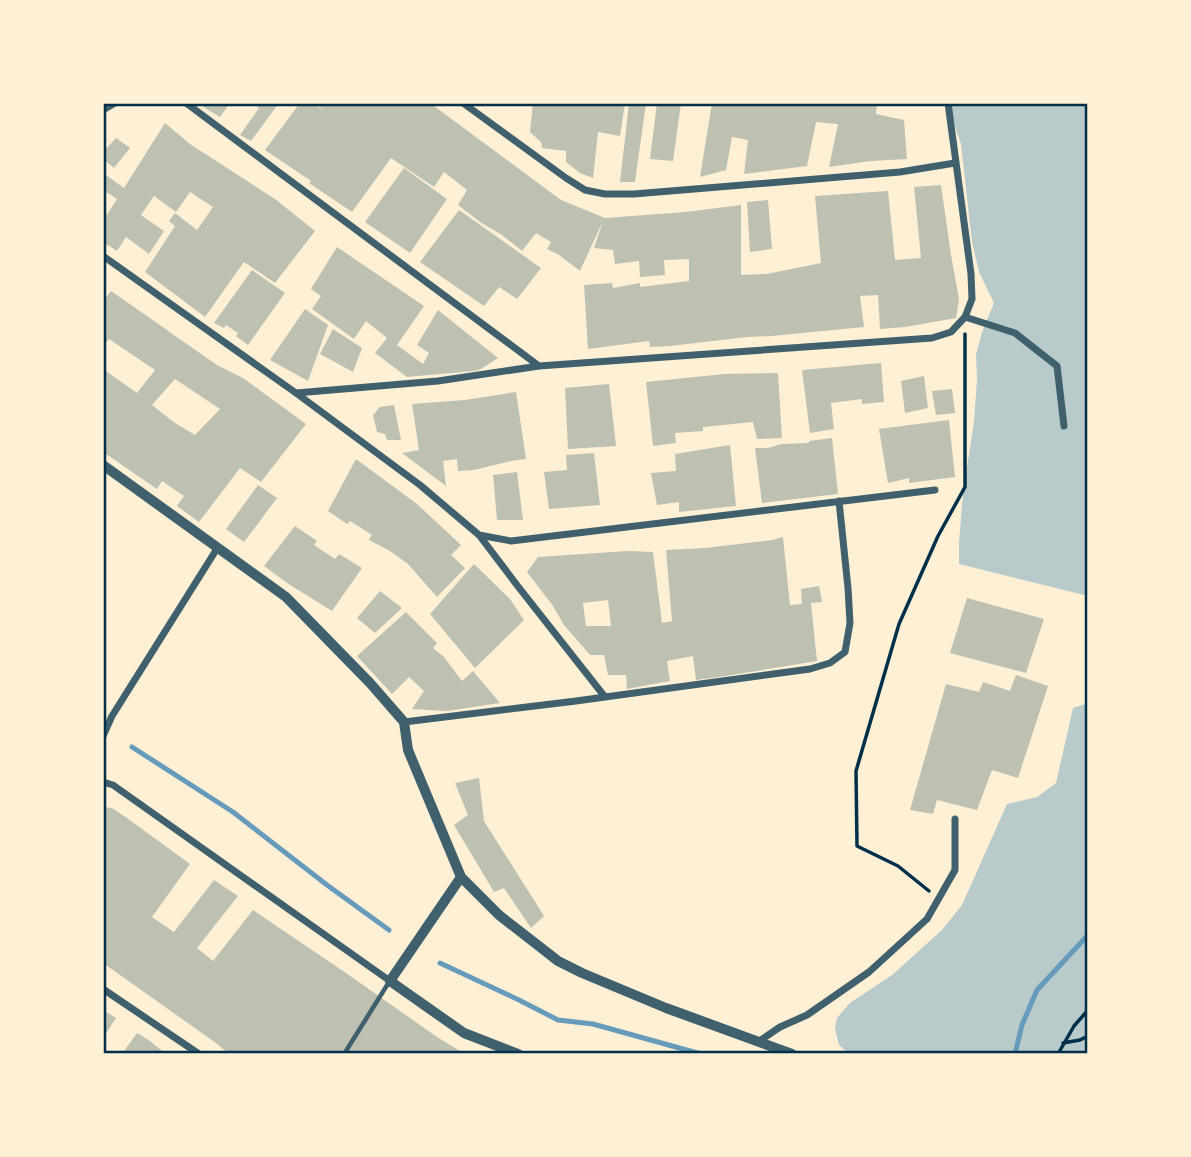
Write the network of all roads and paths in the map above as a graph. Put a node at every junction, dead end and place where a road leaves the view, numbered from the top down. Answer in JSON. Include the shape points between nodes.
{"nodes":[{"id":1,"x":116,"y":103,"type":"edge"},
{"id":2,"x":186,"y":103,"type":"edge"},
{"id":3,"x":463,"y":103,"type":"edge"},
{"id":4,"x":948,"y":103,"type":"edge"},
{"id":5,"x":103,"y":110,"type":"edge"},
{"id":6,"x":955,"y":163,"type":"junction"},
{"id":7,"x":103,"y":256,"type":"edge"},
{"id":8,"x":965,"y":317,"type":"junction"},
{"id":9,"x":539,"y":366,"type":"junction"},
{"id":10,"x":296,"y":393,"type":"junction"},
{"id":11,"x":1065,"y":426,"type":"dead end"},
{"id":12,"x":103,"y":465,"type":"edge"},
{"id":13,"x":935,"y":490,"type":"dead end"},
{"id":14,"x":839,"y":501,"type":"junction"},
{"id":15,"x":480,"y":535,"type":"junction"},
{"id":16,"x":218,"y":547,"type":"junction"},
{"id":17,"x":605,"y":697,"type":"junction"},
{"id":18,"x":404,"y":722,"type":"junction"},
{"id":19,"x":103,"y":736,"type":"edge"},
{"id":20,"x":103,"y":782,"type":"edge"},
{"id":21,"x":955,"y":819,"type":"dead end"},
{"id":22,"x":461,"y":877,"type":"junction"},
{"id":23,"x":938,"y":899,"type":"junction"},
{"id":24,"x":390,"y":981,"type":"junction"},
{"id":25,"x":103,"y":989,"type":"edge"},
{"id":26,"x":1088,"y":1010,"type":"edge"},
{"id":27,"x":1088,"y":1035,"type":"edge"},
{"id":28,"x":758,"y":1042,"type":"junction"},
{"id":29,"x":1063,"y":1043,"type":"junction"},
{"id":30,"x":346,"y":1051,"type":"dead end"},
{"id":31,"x":199,"y":1054,"type":"edge"},
{"id":32,"x":518,"y":1054,"type":"edge"},
{"id":33,"x":792,"y":1054,"type":"edge"},
{"id":34,"x":1058,"y":1054,"type":"edge"}],
"edges":[{"from":1,"to":5,"type":"street"},
{"from":2,"to":9,"type":"street"},
{"from":3,"to":6,"type":"street","via":[[566,178],[585,190],[605,194],[900,172]]},
{"from":4,"to":6,"type":"street"},
{"from":6,"to":8,"type":"street","via":[[971,274],[972,299]]},
{"from":7,"to":10,"type":"street"},
{"from":8,"to":9,"type":"street","via":[[951,332],[932,338]]},
{"from":8,"to":11,"type":"street","via":[[1015,333],[1057,366]]},
{"from":8,"to":23,"type":"path","via":[[965,487],[899,624],[856,771],[858,846],[898,866]]},
{"from":9,"to":10,"type":"street","via":[[438,381]]},
{"from":10,"to":15,"type":"street"},
{"from":12,"to":16,"type":"street"},
{"from":13,"to":14,"type":"street"},
{"from":14,"to":15,"type":"street","via":[[511,541]]},
{"from":14,"to":17,"type":"street","via":[[850,623],[845,652],[810,669]]},
{"from":15,"to":17,"type":"street"},
{"from":16,"to":18,"type":"street","via":[[286,597]]},
{"from":16,"to":19,"type":"street"},
{"from":17,"to":18,"type":"street"},
{"from":18,"to":22,"type":"street","via":[[408,750]]},
{"from":20,"to":24,"type":"street"},
{"from":21,"to":23,"type":"street","via":[[955,870]]},
{"from":22,"to":24,"type":"street"},
{"from":22,"to":28,"type":"street","via":[[499,915],[558,961]]},
{"from":23,"to":28,"type":"street","via":[[927,919],[869,972]]},
{"from":24,"to":30,"type":"lane"},
{"from":24,"to":32,"type":"street","via":[[464,1033]]},
{"from":25,"to":31,"type":"street"},
{"from":26,"to":29,"type":"path"},
{"from":27,"to":29,"type":"path"},
{"from":28,"to":33,"type":"street"},
{"from":29,"to":34,"type":"path"}]}
